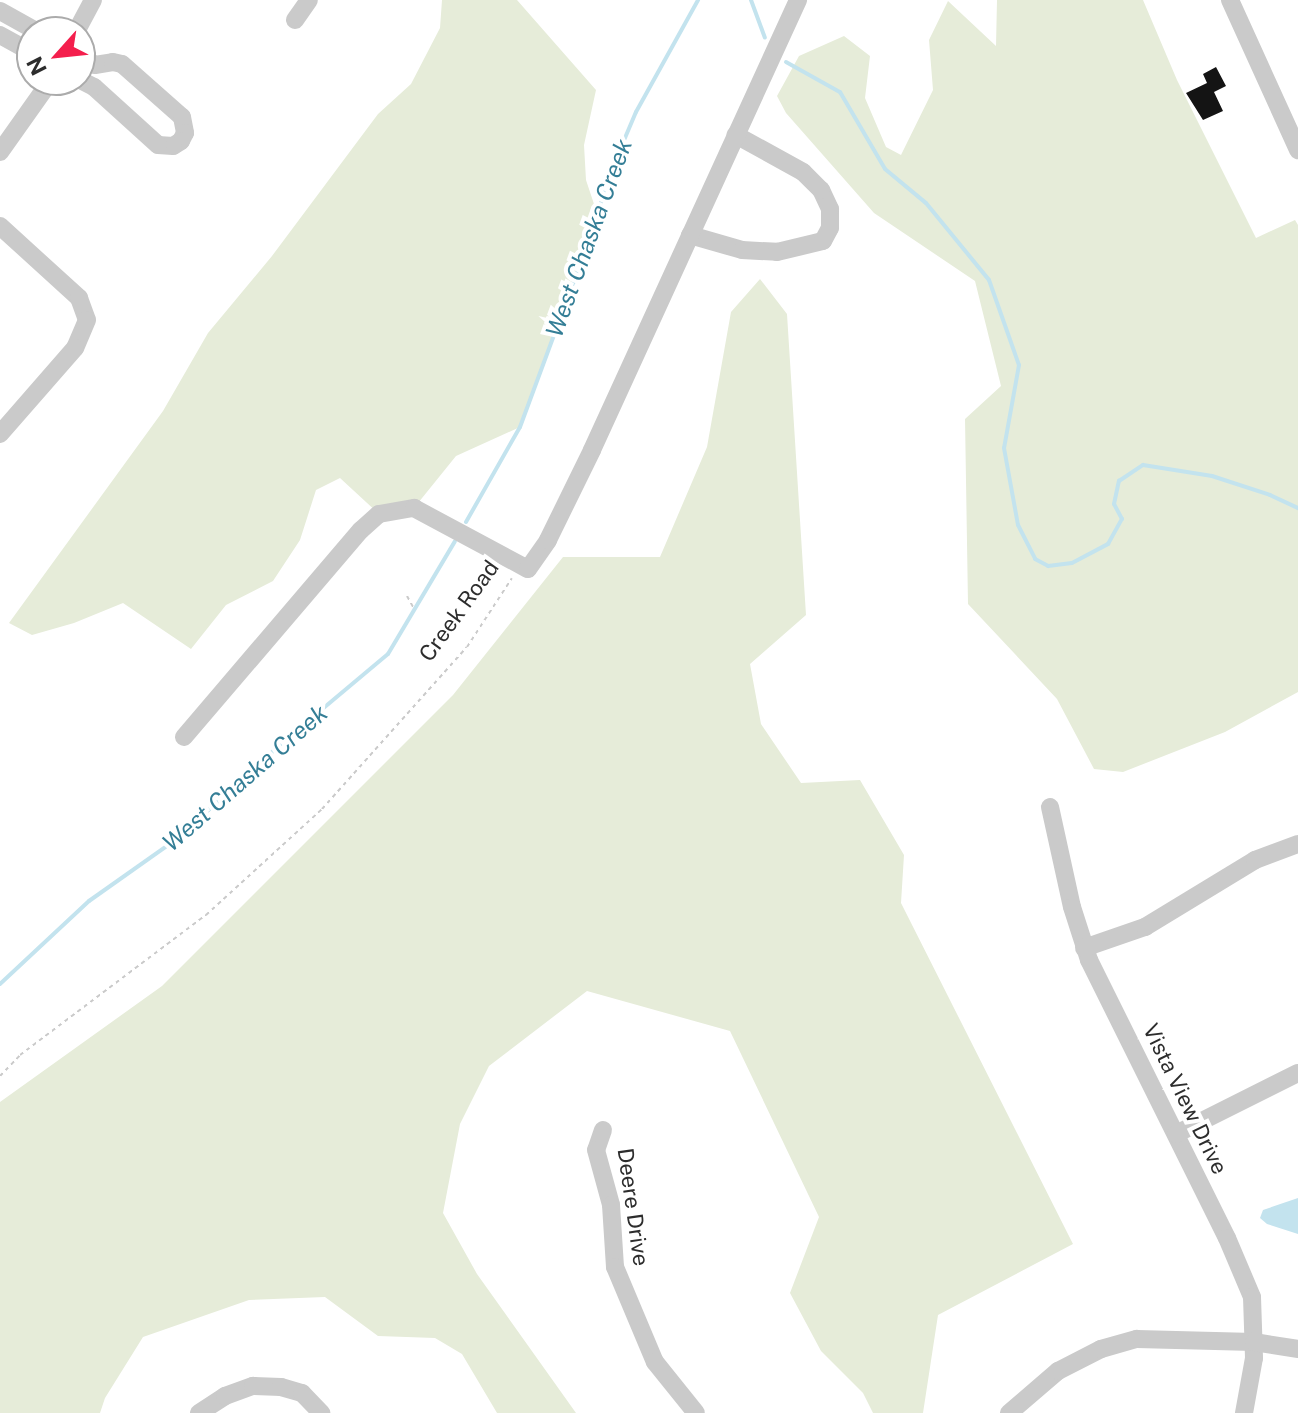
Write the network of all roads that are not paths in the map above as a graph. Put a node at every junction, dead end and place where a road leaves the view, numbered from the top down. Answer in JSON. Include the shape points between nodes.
{"nodes":[{"id":1,"x":309,"y":0,"type":"edge"},
{"id":2,"x":798,"y":0,"type":"edge"},
{"id":3,"x":1230,"y":0,"type":"edge"},
{"id":4,"x":295,"y":20,"type":"dead end"},
{"id":5,"x":96,"y":65,"type":"edge"},
{"id":6,"x":96,"y":89,"type":"edge"},
{"id":7,"x":40,"y":96,"type":"edge"},
{"id":8,"x":736,"y":135,"type":"junction"},
{"id":9,"x":1298,"y":150,"type":"edge"},
{"id":10,"x":0,"y":152,"type":"edge"},
{"id":11,"x":0,"y":226,"type":"edge"},
{"id":12,"x":690,"y":235,"type":"junction"},
{"id":13,"x":0,"y":434,"type":"edge"},
{"id":14,"x":184,"y":737,"type":"dead end"},
{"id":15,"x":1050,"y":807,"type":"dead end"},
{"id":16,"x":1298,"y":844,"type":"edge"},
{"id":17,"x":1084,"y":948,"type":"junction"},
{"id":18,"x":1298,"y":1073,"type":"edge"},
{"id":19,"x":603,"y":1130,"type":"dead end"},
{"id":20,"x":1176,"y":1134,"type":"junction"},
{"id":21,"x":1255,"y":1342,"type":"junction"},
{"id":22,"x":1298,"y":1349,"type":"edge"},
{"id":23,"x":1015,"y":1411,"type":"edge"},
{"id":24,"x":199,"y":1413,"type":"edge"},
{"id":25,"x":321,"y":1413,"type":"edge"},
{"id":26,"x":696,"y":1413,"type":"edge"},
{"id":27,"x":1244,"y":1413,"type":"edge"}],
"edges":[{"from":1,"to":4,"type":"street"},
{"from":2,"to":8,"type":"street","name":"Creek Road"},
{"from":3,"to":9,"type":"street"},
{"from":5,"to":6,"type":"street","via":[[122,64],[182,117],[181,141],[158,145]]},
{"from":7,"to":10,"type":"street"},
{"from":8,"to":12,"type":"street","name":"Creek Road"},
{"from":8,"to":12,"type":"street","via":[[803,172],[821,190],[830,209],[830,228],[823,241],[777,252],[742,250]]},
{"from":11,"to":13,"type":"street","via":[[79,298],[87,320],[75,348]]},
{"from":12,"to":14,"type":"street","name":"Creek Road","via":[[592,450],[528,569],[414,508],[379,514]]},
{"from":15,"to":17,"type":"street","name":"Vista View Drive"},
{"from":16,"to":17,"type":"street","via":[[1255,860],[1145,927]]},
{"from":17,"to":20,"type":"street","name":"Vista View Drive"},
{"from":18,"to":20,"type":"street"},
{"from":19,"to":26,"type":"street","name":"Deere Drive","via":[[596,1150],[611,1205],[615,1267],[655,1362]]},
{"from":20,"to":21,"type":"street","name":"Vista View Drive","via":[[1246,1282]]},
{"from":21,"to":22,"type":"street"},
{"from":21,"to":23,"type":"street","via":[[1137,1339],[1115,1344],[1058,1371]]},
{"from":21,"to":27,"type":"street","name":"Vista View Drive"},
{"from":24,"to":25,"type":"street","via":[[253,1386],[302,1393]]}]}
